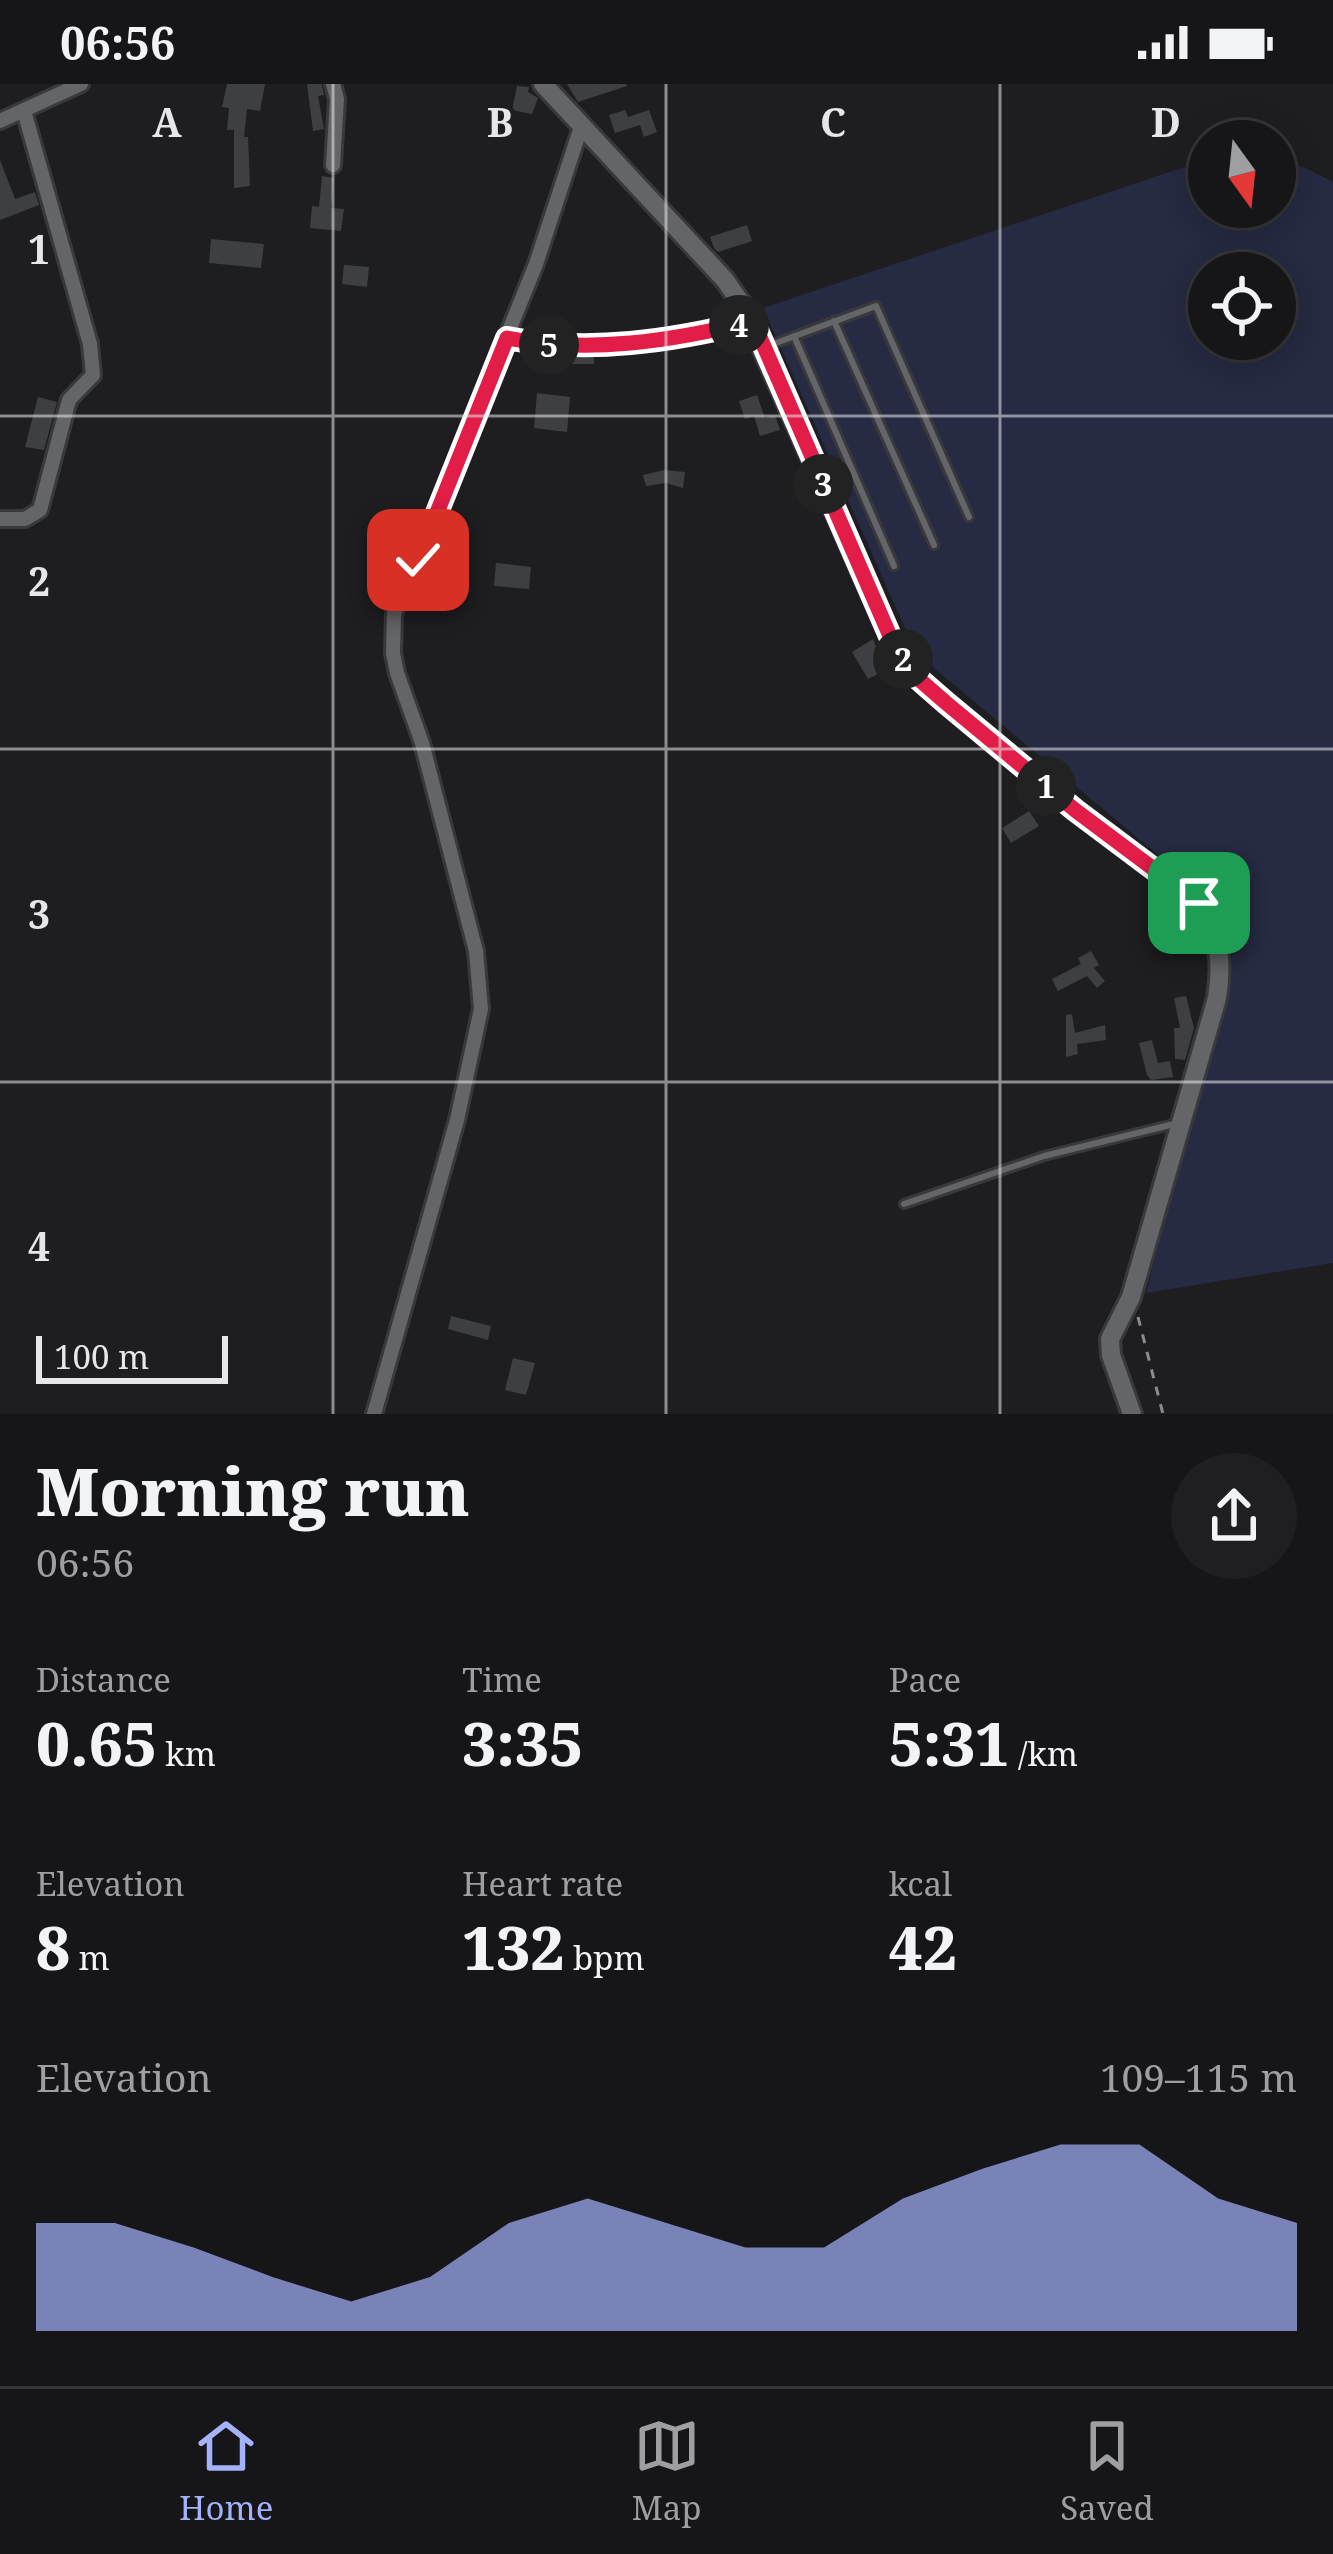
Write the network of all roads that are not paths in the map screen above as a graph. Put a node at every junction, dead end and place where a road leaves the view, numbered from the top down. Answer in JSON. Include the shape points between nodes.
{"nodes":[{"id":1,"x":81,"y":84,"type":"edge"},
{"id":2,"x":333,"y":84,"type":"edge"},
{"id":3,"x":551,"y":87,"type":"edge"},
{"id":4,"x":25,"y":111,"type":"junction"},
{"id":5,"x":0,"y":121,"type":"edge"},
{"id":6,"x":582,"y":124,"type":"junction"},
{"id":7,"x":333,"y":165,"type":"dead end"},
{"id":8,"x":753,"y":321,"type":"junction"},
{"id":9,"x":834,"y":321,"type":"junction"},
{"id":10,"x":794,"y":336,"type":"junction"},
{"id":11,"x":507,"y":338,"type":"junction"},
{"id":12,"x":764,"y":347,"type":"junction"},
{"id":13,"x":969,"y":517,"type":"dead end"},
{"id":14,"x":0,"y":519,"type":"edge"},
{"id":15,"x":934,"y":545,"type":"dead end"},
{"id":16,"x":894,"y":566,"type":"dead end"},
{"id":17,"x":1181,"y":1122,"type":"junction"},
{"id":18,"x":904,"y":1204,"type":"dead end"},
{"id":19,"x":374,"y":1414,"type":"edge"},
{"id":20,"x":1132,"y":1414,"type":"edge"}],
"edges":[{"from":1,"to":4,"type":"street"},
{"from":2,"to":7,"type":"street"},
{"from":3,"to":6,"type":"street"},
{"from":4,"to":5,"type":"street"},
{"from":4,"to":14,"type":"street","via":[[93,374],[69,400],[40,510]]},
{"from":6,"to":8,"type":"street"},
{"from":6,"to":11,"type":"street"},
{"from":8,"to":11,"type":"street","via":[[666,340],[557,346]]},
{"from":8,"to":12,"type":"street"},
{"from":9,"to":10,"type":"lane"},
{"from":9,"to":13,"type":"lane","via":[[876,306]]},
{"from":9,"to":15,"type":"lane"},
{"from":10,"to":12,"type":"lane"},
{"from":10,"to":16,"type":"lane"},
{"from":11,"to":19,"type":"street","via":[[394,614],[397,673],[476,951],[481,1009]]},
{"from":12,"to":17,"type":"street","via":[[913,674],[1199,903],[1211,922],[1222,972]]},
{"from":17,"to":18,"type":"lane","via":[[1044,1156]]},
{"from":17,"to":20,"type":"street","via":[[1131,1297],[1110,1339]]}]}
